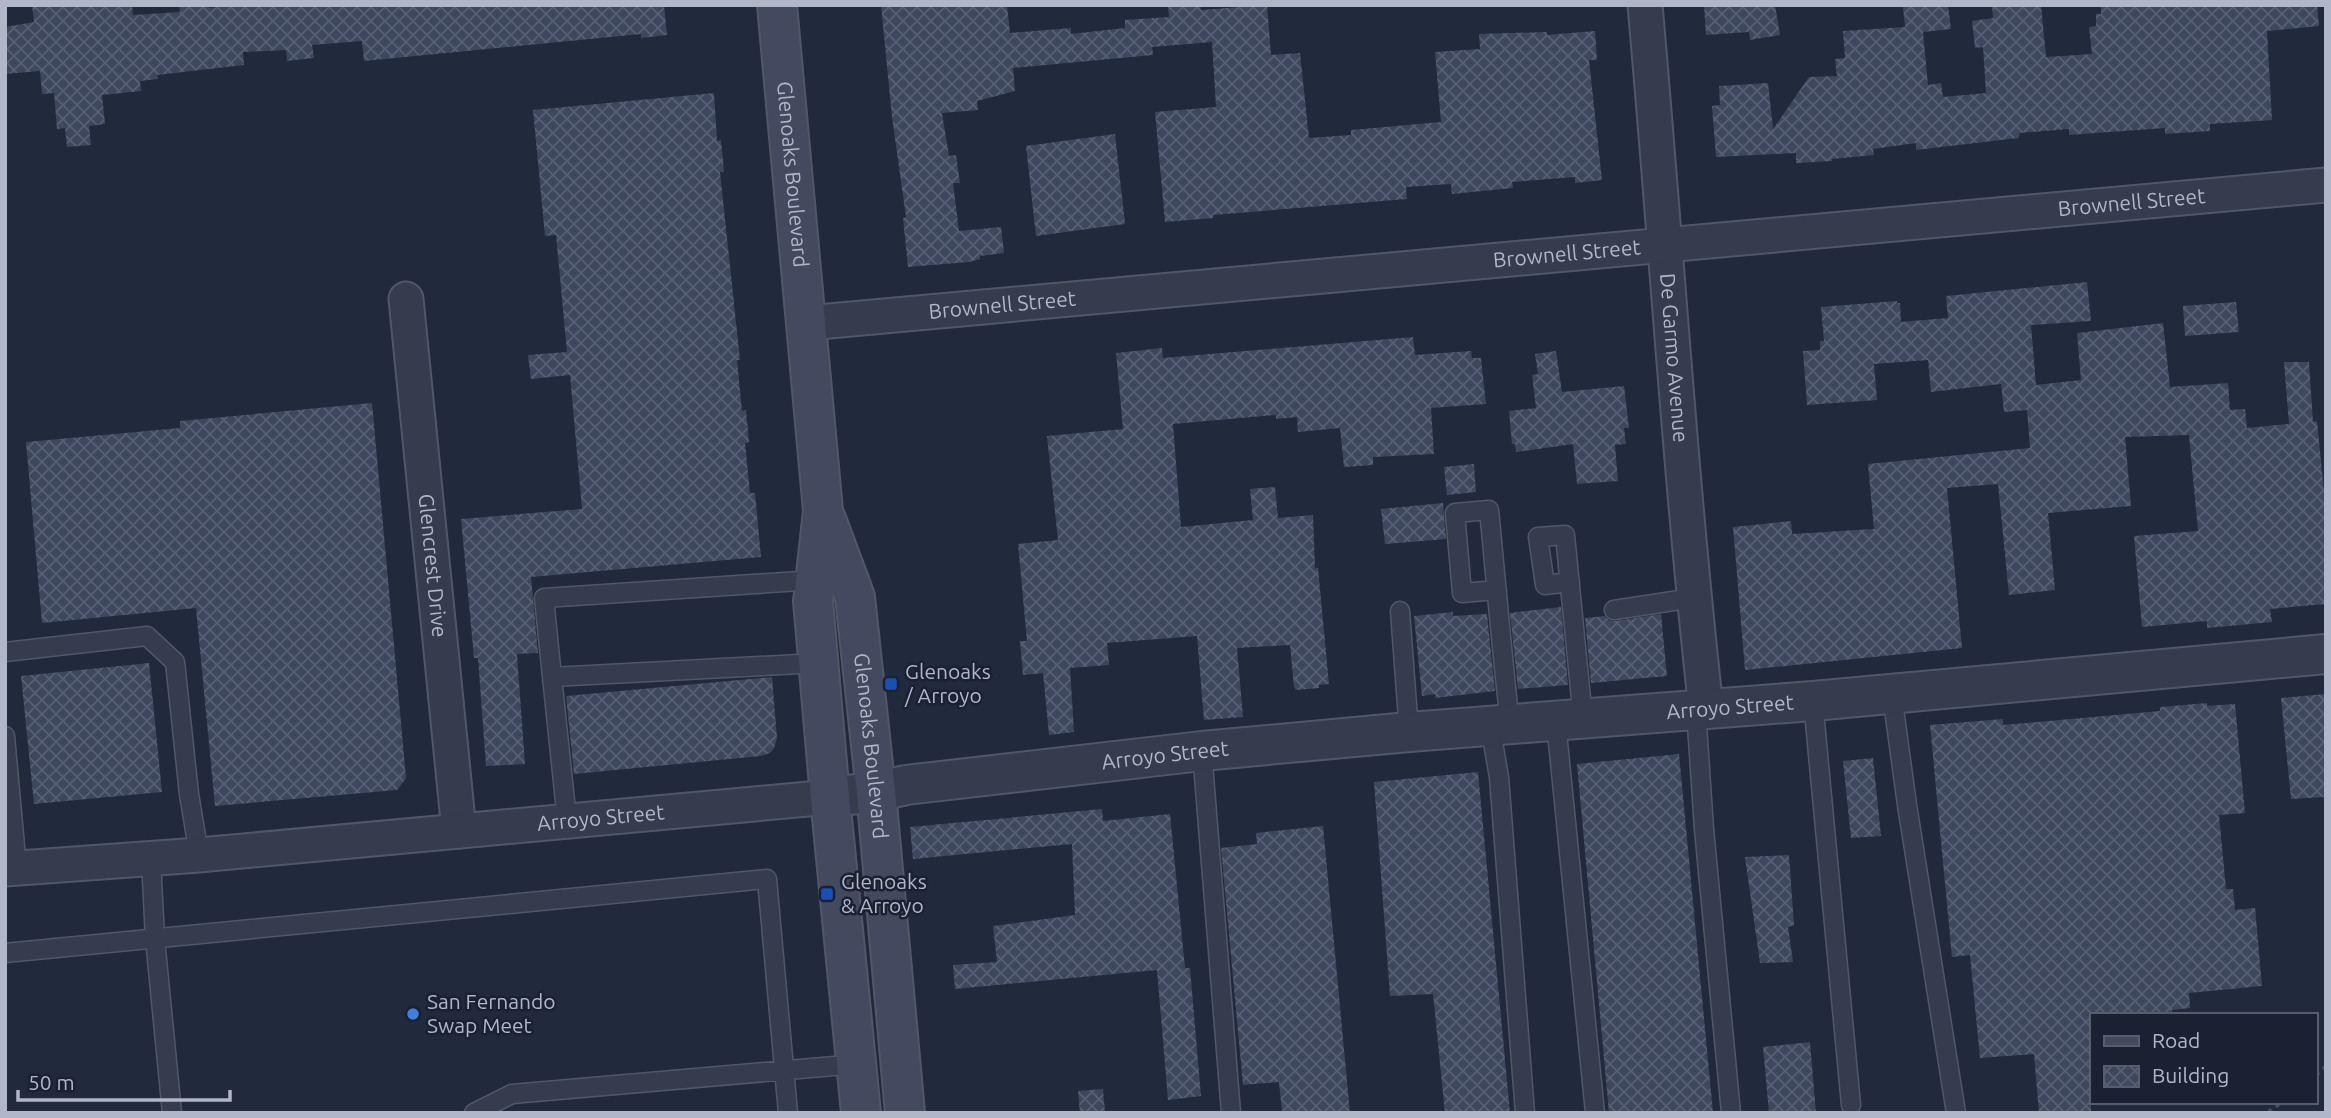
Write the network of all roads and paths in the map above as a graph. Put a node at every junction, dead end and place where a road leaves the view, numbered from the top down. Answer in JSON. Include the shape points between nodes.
{"nodes":[{"id":1,"x":777,"y":5,"type":"edge"},
{"id":2,"x":1644,"y":5,"type":"edge"},
{"id":3,"x":2326,"y":185,"type":"edge"},
{"id":4,"x":1666,"y":244,"type":"junction"},
{"id":5,"x":406,"y":299,"type":"dead end"},
{"id":6,"x":807,"y":323,"type":"junction"},
{"id":7,"x":823,"y":511,"type":"junction"},
{"id":8,"x":816,"y":580,"type":"junction"},
{"id":9,"x":1570,"y":582,"type":"dead end"},
{"id":10,"x":1497,"y":590,"type":"junction"},
{"id":11,"x":1693,"y":598,"type":"junction"},
{"id":12,"x":1614,"y":610,"type":"dead end"},
{"id":13,"x":1399,"y":611,"type":"dead end"},
{"id":14,"x":5,"y":652,"type":"edge"},
{"id":15,"x":2326,"y":654,"type":"edge"},
{"id":16,"x":819,"y":663,"type":"junction"},
{"id":17,"x":552,"y":677,"type":"junction"},
{"id":18,"x":1892,"y":694,"type":"junction"},
{"id":19,"x":1813,"y":701,"type":"junction"},
{"id":20,"x":1701,"y":709,"type":"junction"},
{"id":21,"x":1570,"y":721,"type":"junction"},
{"id":22,"x":1500,"y":725,"type":"junction"},
{"id":23,"x":1409,"y":732,"type":"junction"},
{"id":24,"x":5,"y":736,"type":"edge"},
{"id":25,"x":1202,"y":751,"type":"junction"},
{"id":26,"x":876,"y":792,"type":"junction"},
{"id":27,"x":830,"y":797,"type":"junction"},
{"id":28,"x":567,"y":820,"type":"junction"},
{"id":29,"x":459,"y":831,"type":"junction"},
{"id":30,"x":198,"y":855,"type":"junction"},
{"id":31,"x":151,"y":859,"type":"junction"},
{"id":32,"x":11,"y":869,"type":"edge"},
{"id":33,"x":155,"y":939,"type":"junction"},
{"id":34,"x":5,"y":953,"type":"edge"},
{"id":35,"x":857,"y":1064,"type":"junction"},
{"id":36,"x":784,"y":1071,"type":"junction"},
{"id":37,"x":1851,"y":1105,"type":"dead end"},
{"id":38,"x":172,"y":1113,"type":"edge"},
{"id":39,"x":474,"y":1113,"type":"edge"},
{"id":40,"x":788,"y":1113,"type":"edge"},
{"id":41,"x":862,"y":1113,"type":"edge"},
{"id":42,"x":905,"y":1113,"type":"edge"},
{"id":43,"x":1231,"y":1113,"type":"edge"},
{"id":44,"x":1525,"y":1113,"type":"edge"},
{"id":45,"x":1595,"y":1113,"type":"edge"},
{"id":46,"x":1731,"y":1113,"type":"edge"},
{"id":47,"x":1956,"y":1113,"type":"edge"}],
"edges":[{"from":1,"to":6,"type":"main road","name":"Glenoaks Boulevard"},
{"from":2,"to":4,"type":"street","name":"De Garmo Avenue"},
{"from":3,"to":4,"type":"street","name":"Brownell Street"},
{"from":4,"to":6,"type":"street","name":"Brownell Street"},
{"from":4,"to":11,"type":"street","name":"De Garmo Avenue"},
{"from":5,"to":29,"type":"street","name":"Glencrest Drive"},
{"from":6,"to":7,"type":"main road","name":"Glenoaks Boulevard"},
{"from":7,"to":8,"type":"main road","name":"Glenoaks Boulevard"},
{"from":7,"to":26,"type":"main road","name":"Glenoaks Boulevard","via":[[855,597]]},
{"from":8,"to":16,"type":"main road","name":"Glenoaks Boulevard","via":[[813,601]]},
{"from":8,"to":17,"type":"lane","via":[[544,598]]},
{"from":9,"to":21,"type":"lane"},
{"from":10,"to":10,"type":"lane","via":[[1489,510],[1455,513],[1462,593]]},
{"from":10,"to":22,"type":"lane"},
{"from":11,"to":12,"type":"lane"},
{"from":11,"to":20,"type":"street","name":"De Garmo Avenue"},
{"from":13,"to":23,"type":"lane"},
{"from":14,"to":30,"type":"lane","via":[[147,636],[175,662]]},
{"from":15,"to":18,"type":"street","name":"Arroyo Street"},
{"from":16,"to":17,"type":"lane"},
{"from":16,"to":27,"type":"main road","name":"Glenoaks Boulevard"},
{"from":17,"to":28,"type":"lane"},
{"from":18,"to":19,"type":"street","name":"Arroyo Street"},
{"from":18,"to":47,"type":"lane"},
{"from":19,"to":20,"type":"street","name":"Arroyo Street"},
{"from":19,"to":37,"type":"lane"},
{"from":20,"to":21,"type":"street","name":"Arroyo Street"},
{"from":20,"to":46,"type":"lane","via":[[1704,829]]},
{"from":21,"to":22,"type":"street","name":"Arroyo Street"},
{"from":21,"to":45,"type":"lane"},
{"from":22,"to":23,"type":"street","name":"Arroyo Street"},
{"from":22,"to":44,"type":"lane","via":[[1500,791]]},
{"from":23,"to":25,"type":"street","name":"Arroyo Street"},
{"from":24,"to":32,"type":"lane"},
{"from":25,"to":26,"type":"street","name":"Arroyo Street"},
{"from":25,"to":43,"type":"lane"},
{"from":26,"to":27,"type":"street","name":"Arroyo Street"},
{"from":26,"to":42,"type":"main road","name":"Glenoaks Boulevard"},
{"from":27,"to":28,"type":"street","name":"Arroyo Street"},
{"from":27,"to":35,"type":"main road","name":"Glenoaks Boulevard"},
{"from":28,"to":29,"type":"street","name":"Arroyo Street"},
{"from":29,"to":30,"type":"street","name":"Arroyo Street"},
{"from":30,"to":31,"type":"street","name":"Arroyo Street"},
{"from":31,"to":32,"type":"street","name":"Arroyo Street"},
{"from":31,"to":33,"type":"lane"},
{"from":33,"to":34,"type":"lane"},
{"from":33,"to":36,"type":"lane","via":[[767,879]]},
{"from":33,"to":38,"type":"lane"},
{"from":35,"to":36,"type":"lane"},
{"from":35,"to":41,"type":"main road","name":"Glenoaks Boulevard"},
{"from":36,"to":39,"type":"lane","via":[[512,1094]]},
{"from":36,"to":40,"type":"lane"}]}
